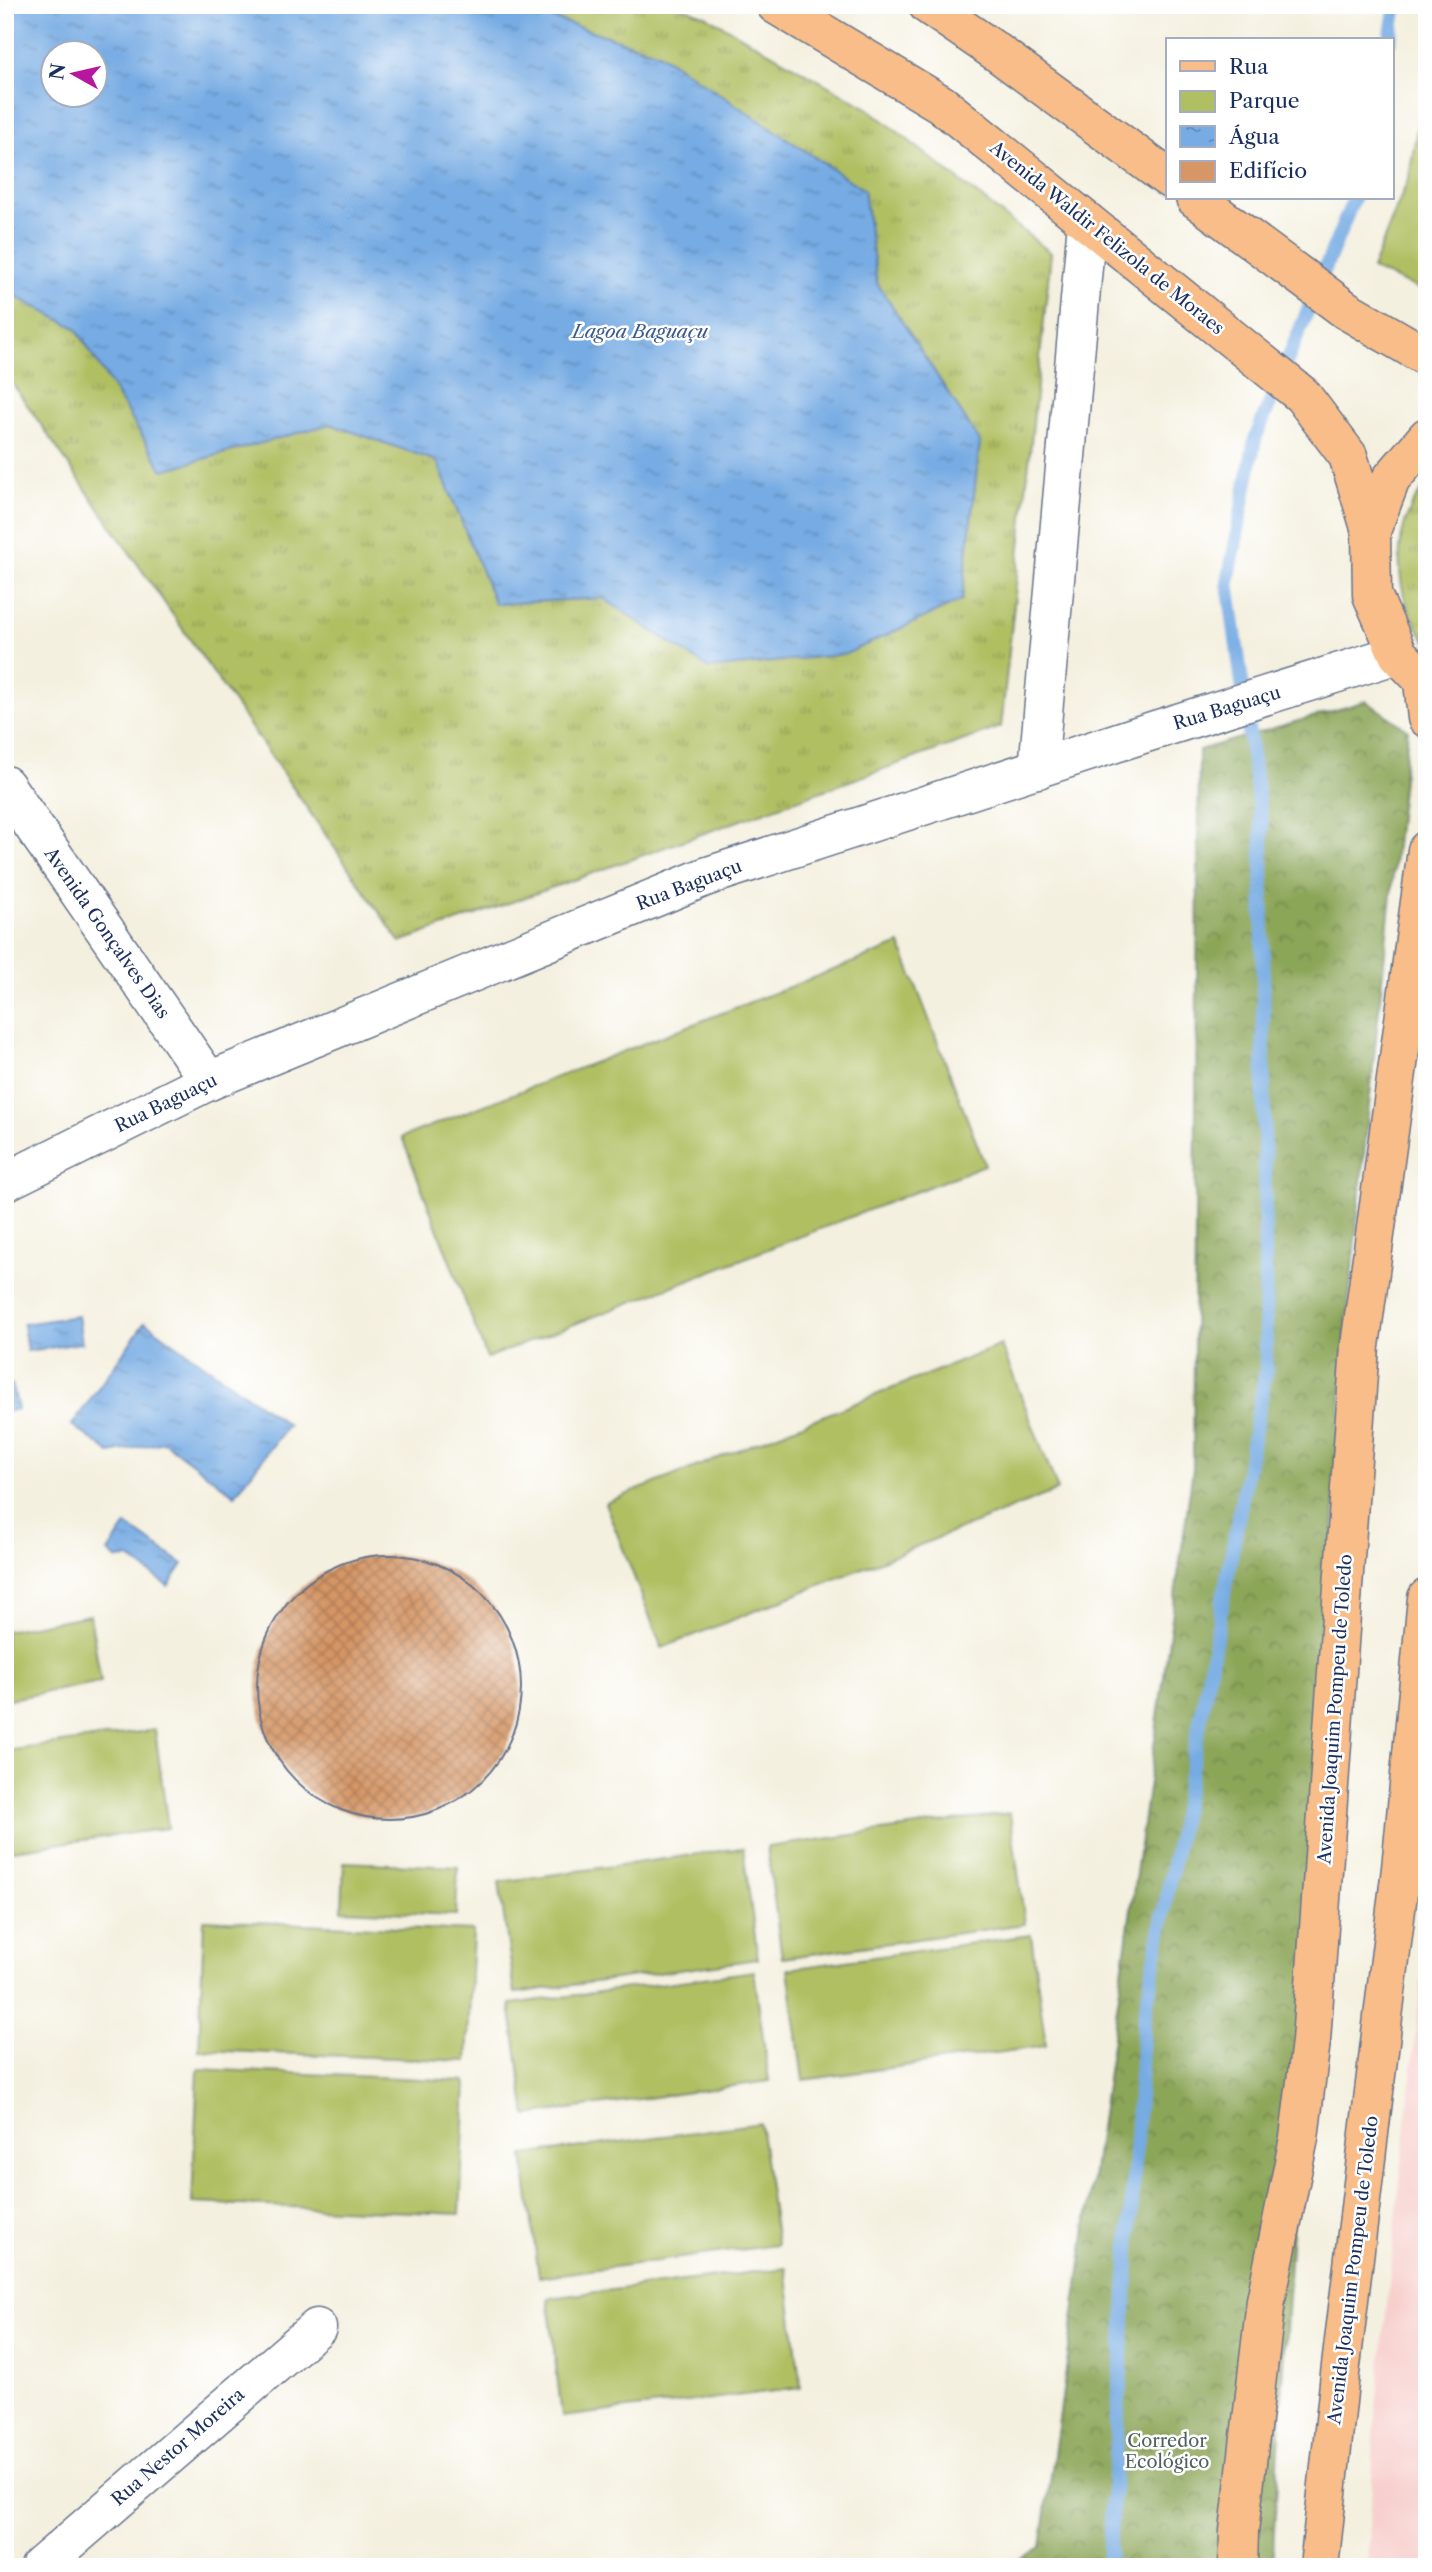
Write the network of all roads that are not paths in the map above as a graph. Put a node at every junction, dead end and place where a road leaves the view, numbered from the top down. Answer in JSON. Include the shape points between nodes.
{"nodes":[{"id":1,"x":776,"y":5,"type":"edge"},
{"id":2,"x":928,"y":5,"type":"edge"},
{"id":3,"x":1166,"y":177,"type":"edge"},
{"id":4,"x":1198,"y":200,"type":"edge"},
{"id":5,"x":1087,"y":222,"type":"junction"},
{"id":6,"x":1427,"y":358,"type":"edge"},
{"id":7,"x":1427,"y":437,"type":"edge"},
{"id":8,"x":1371,"y":531,"type":"junction"},
{"id":9,"x":1398,"y":654,"type":"junction"},
{"id":10,"x":1426,"y":694,"type":"edge"},
{"id":11,"x":1038,"y":769,"type":"junction"},
{"id":12,"x":5,"y":785,"type":"edge"},
{"id":13,"x":1427,"y":850,"type":"edge"},
{"id":14,"x":209,"y":1081,"type":"junction"},
{"id":15,"x":5,"y":1182,"type":"edge"},
{"id":16,"x":1427,"y":1598,"type":"edge"},
{"id":17,"x":317,"y":2328,"type":"dead end"},
{"id":18,"x":40,"y":2567,"type":"edge"},
{"id":19,"x":1238,"y":2567,"type":"edge"},
{"id":20,"x":1319,"y":2567,"type":"edge"}],
"edges":[{"from":1,"to":5,"type":"main road","name":"Avenida Waldir Felizola de Moraes","via":[[941,104]]},
{"from":2,"to":3,"type":"main road"},
{"from":4,"to":6,"type":"main road","via":[[1346,310]]},
{"from":5,"to":8,"type":"main road","name":"Avenida Waldir Felizola de Moraes","via":[[1302,395],[1348,456]]},
{"from":5,"to":11,"type":"street"},
{"from":7,"to":8,"type":"main road","via":[[1391,479]]},
{"from":8,"to":9,"type":"main road","via":[[1372,595]]},
{"from":9,"to":10,"type":"main road"},
{"from":9,"to":11,"type":"street","name":"Rua Baguaçu"},
{"from":11,"to":14,"type":"street","name":"Rua Baguaçu","via":[[705,877]]},
{"from":12,"to":14,"type":"street","name":"Avenida Gonçalves Dias"},
{"from":13,"to":19,"type":"main road","name":"Avenida Joaquim Pompeu de Toledo","via":[[1360,1346],[1311,2041],[1298,2138],[1266,2300]]},
{"from":14,"to":15,"type":"street","name":"Rua Baguaçu"},
{"from":16,"to":20,"type":"main road","name":"Avenida Joaquim Pompeu de Toledo","via":[[1401,1868]]},
{"from":17,"to":18,"type":"street","name":"Rua Nestor Moreira"}]}
